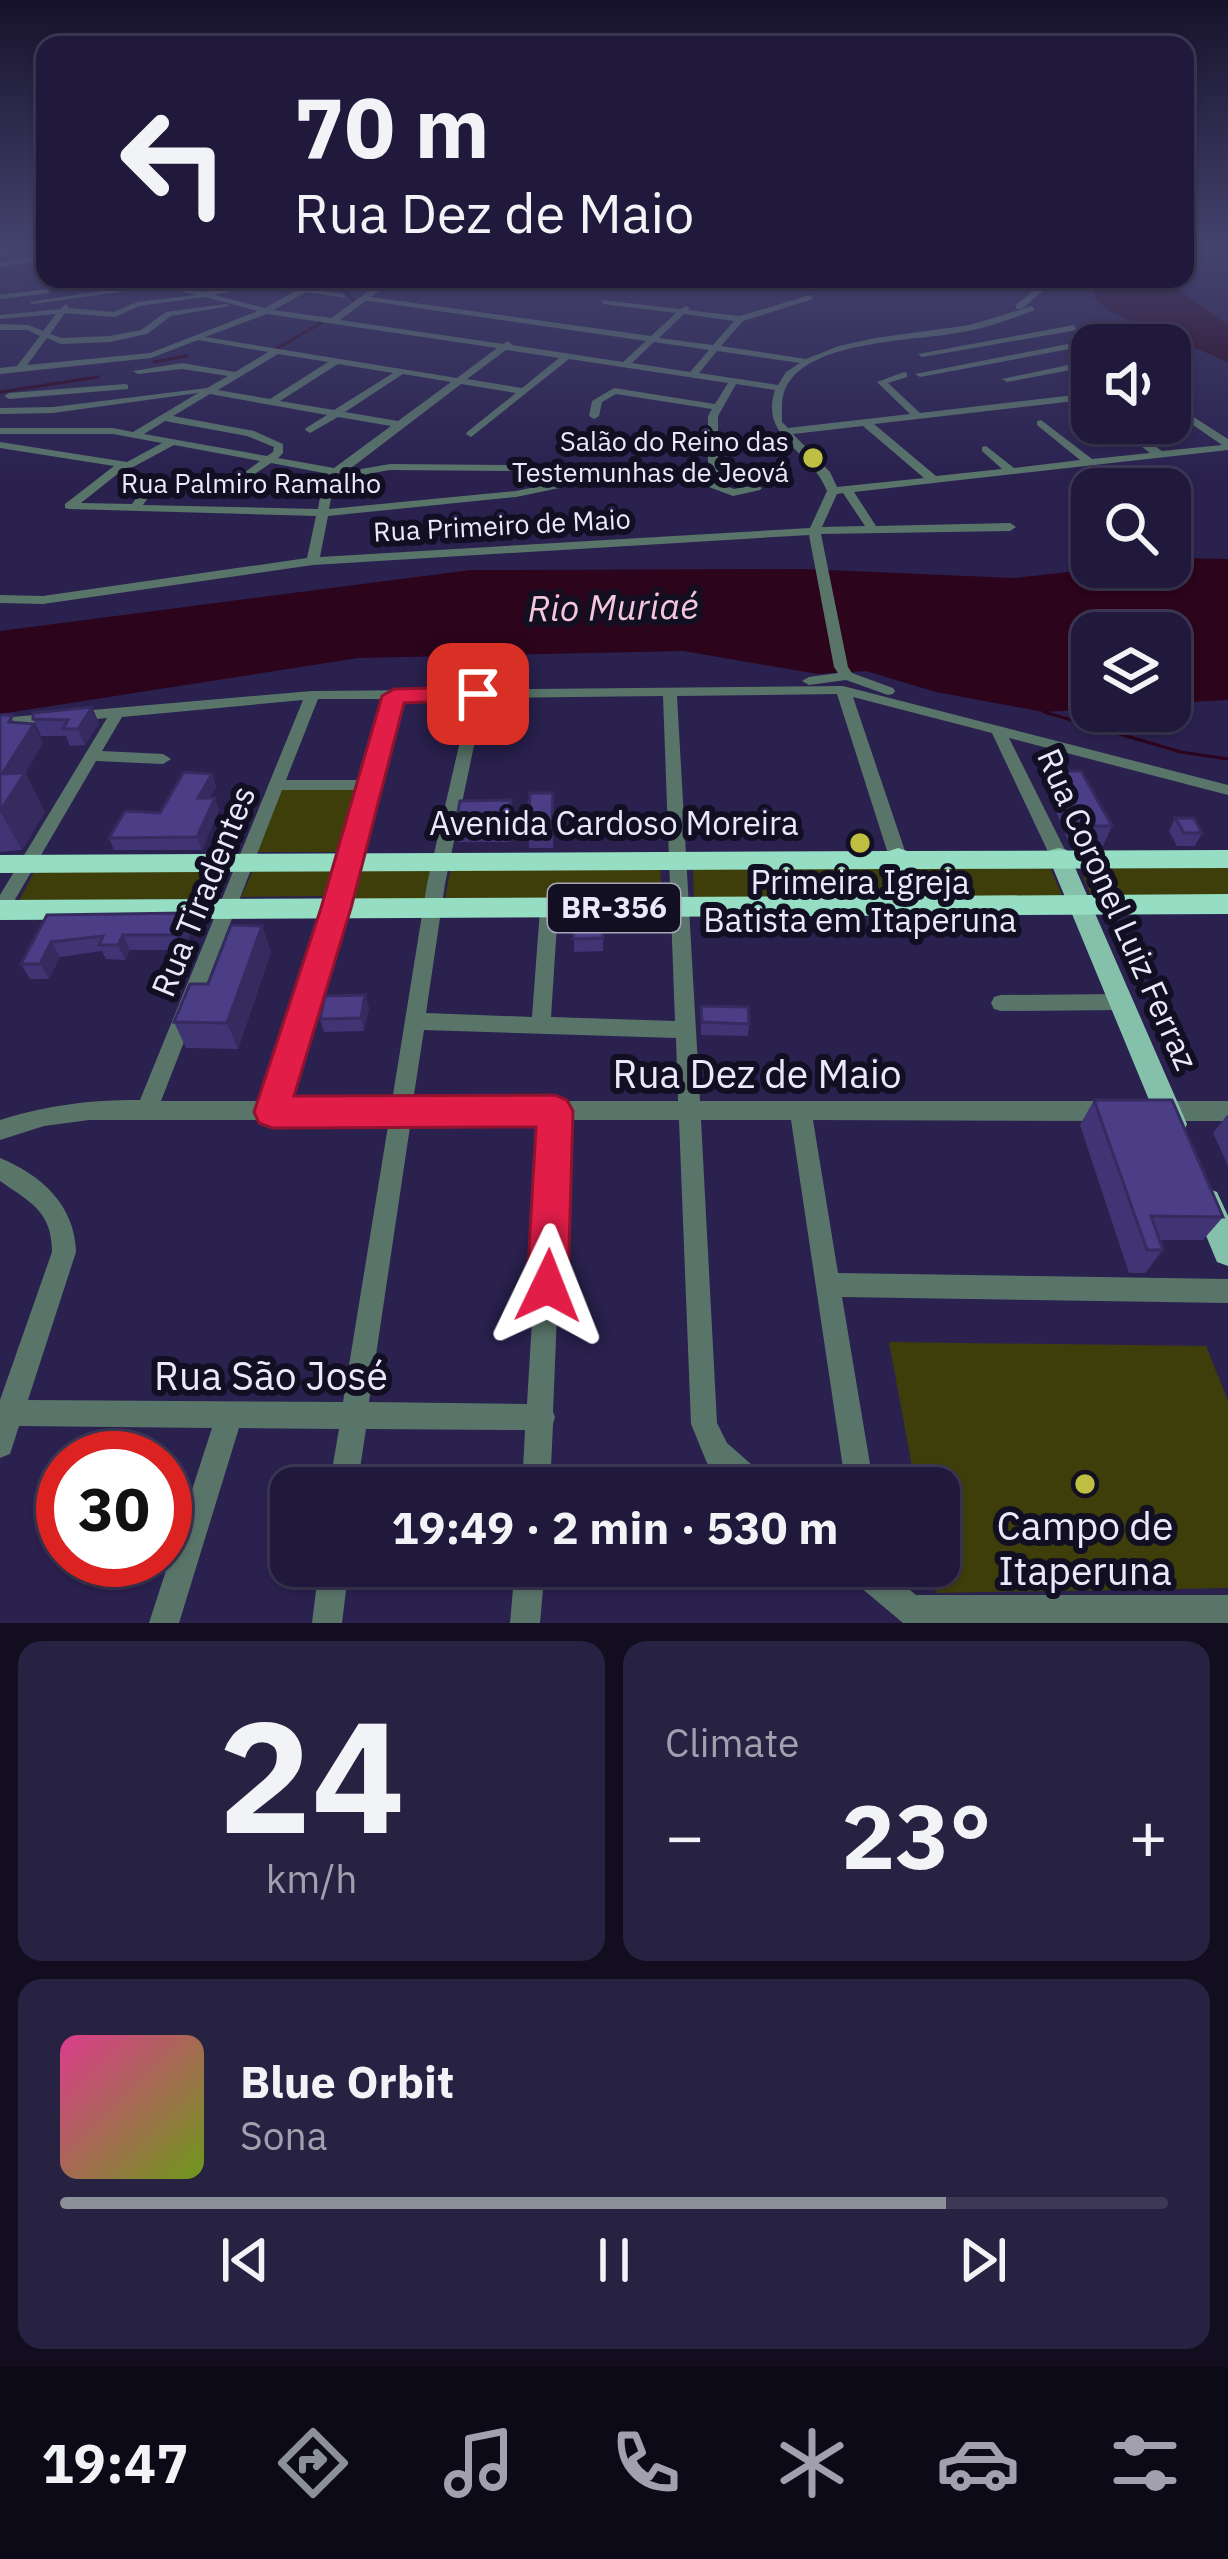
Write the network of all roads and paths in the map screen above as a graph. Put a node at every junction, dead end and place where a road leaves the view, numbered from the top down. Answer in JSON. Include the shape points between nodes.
{"nodes":[{"id":1,"x":51,"y":324,"type":"edge"},
{"id":2,"x":157,"y":324,"type":"edge"},
{"id":3,"x":236,"y":324,"type":"edge"},
{"id":4,"x":361,"y":324,"type":"edge"},
{"id":5,"x":541,"y":324,"type":"edge"},
{"id":6,"x":600,"y":324,"type":"edge"},
{"id":7,"x":670,"y":324,"type":"edge"},
{"id":8,"x":736,"y":324,"type":"edge"},
{"id":9,"x":951,"y":324,"type":"edge"},
{"id":10,"x":980,"y":324,"type":"edge"},
{"id":11,"x":0,"y":327,"type":"edge"},
{"id":12,"x":1071,"y":328,"type":"edge"},
{"id":13,"x":966,"y":329,"type":"junction"},
{"id":14,"x":592,"y":331,"type":"junction"},
{"id":15,"x":42,"y":335,"type":"junction"},
{"id":16,"x":200,"y":339,"type":"junction"},
{"id":17,"x":654,"y":340,"type":"junction"},
{"id":18,"x":993,"y":341,"type":"junction"},
{"id":19,"x":508,"y":344,"type":"junction"},
{"id":20,"x":715,"y":348,"type":"junction"},
{"id":21,"x":1071,"y":349,"type":"edge"},
{"id":22,"x":278,"y":351,"type":"junction"},
{"id":23,"x":922,"y":354,"type":"dead end"},
{"id":24,"x":151,"y":355,"type":"junction"},
{"id":25,"x":568,"y":355,"type":"junction"},
{"id":26,"x":1025,"y":356,"type":"junction"},
{"id":27,"x":805,"y":361,"type":"junction"},
{"id":28,"x":336,"y":362,"type":"junction"},
{"id":29,"x":626,"y":364,"type":"junction"},
{"id":30,"x":1071,"y":367,"type":"edge"},
{"id":31,"x":19,"y":370,"type":"junction"},
{"id":32,"x":0,"y":371,"type":"edge"},
{"id":33,"x":138,"y":371,"type":"junction"},
{"id":34,"x":400,"y":372,"type":"junction"},
{"id":35,"x":693,"y":374,"type":"junction"},
{"id":36,"x":920,"y":374,"type":"dead end"},
{"id":37,"x":238,"y":375,"type":"junction"},
{"id":38,"x":904,"y":375,"type":"dead end"},
{"id":39,"x":1006,"y":379,"type":"dead end"},
{"id":40,"x":734,"y":380,"type":"junction"},
{"id":41,"x":460,"y":381,"type":"junction"},
{"id":42,"x":125,"y":387,"type":"junction"},
{"id":43,"x":780,"y":388,"type":"junction"},
{"id":44,"x":211,"y":391,"type":"junction"},
{"id":45,"x":523,"y":391,"type":"junction"},
{"id":46,"x":9,"y":397,"type":"dead end"},
{"id":47,"x":118,"y":399,"type":"junction"},
{"id":48,"x":1071,"y":399,"type":"edge"},
{"id":49,"x":272,"y":402,"type":"junction"},
{"id":50,"x":716,"y":407,"type":"junction"},
{"id":51,"x":0,"y":412,"type":"edge"},
{"id":52,"x":336,"y":413,"type":"junction"},
{"id":53,"x":594,"y":416,"type":"dead end"},
{"id":54,"x":164,"y":418,"type":"junction"},
{"id":55,"x":920,"y":418,"type":"junction"},
{"id":56,"x":1191,"y":419,"type":"edge"},
{"id":57,"x":1041,"y":423,"type":"dead end"},
{"id":58,"x":866,"y":424,"type":"junction"},
{"id":59,"x":402,"y":425,"type":"junction"},
{"id":60,"x":310,"y":430,"type":"dead end"},
{"id":61,"x":0,"y":431,"type":"edge"},
{"id":62,"x":783,"y":433,"type":"junction"},
{"id":63,"x":136,"y":434,"type":"junction"},
{"id":64,"x":471,"y":434,"type":"dead end"},
{"id":65,"x":174,"y":442,"type":"junction"},
{"id":66,"x":1146,"y":444,"type":"edge"},
{"id":67,"x":0,"y":445,"type":"edge"},
{"id":68,"x":1228,"y":445,"type":"edge"},
{"id":69,"x":986,"y":449,"type":"dead end"},
{"id":70,"x":1160,"y":454,"type":"junction"},
{"id":71,"x":267,"y":460,"type":"junction"},
{"id":72,"x":1089,"y":462,"type":"junction"},
{"id":73,"x":122,"y":465,"type":"junction"},
{"id":74,"x":1011,"y":471,"type":"junction"},
{"id":75,"x":336,"y":472,"type":"junction"},
{"id":76,"x":713,"y":473,"type":"junction"},
{"id":77,"x":157,"y":477,"type":"dead end"},
{"id":78,"x":934,"y":480,"type":"junction"},
{"id":79,"x":574,"y":482,"type":"junction"},
{"id":80,"x":328,"y":487,"type":"junction"},
{"id":81,"x":230,"y":488,"type":"dead end"},
{"id":82,"x":756,"y":488,"type":"dead end"},
{"id":83,"x":840,"y":490,"type":"junction"},
{"id":84,"x":136,"y":507,"type":"junction"},
{"id":85,"x":324,"y":513,"type":"junction"},
{"id":86,"x":1010,"y":527,"type":"dead end"},
{"id":87,"x":873,"y":530,"type":"junction"},
{"id":88,"x":814,"y":531,"type":"junction"},
{"id":89,"x":313,"y":561,"type":"junction"},
{"id":90,"x":0,"y":598,"type":"edge"},
{"id":91,"x":844,"y":678,"type":"junction"},
{"id":92,"x":670,"y":692,"type":"junction"},
{"id":93,"x":478,"y":694,"type":"junction"},
{"id":94,"x":312,"y":695,"type":"junction"},
{"id":95,"x":394,"y":696,"type":"junction"},
{"id":96,"x":117,"y":713,"type":"junction"},
{"id":97,"x":0,"y":723,"type":"edge"},
{"id":98,"x":998,"y":729,"type":"junction"},
{"id":99,"x":94,"y":756,"type":"junction"},
{"id":100,"x":164,"y":759,"type":"dead end"},
{"id":101,"x":277,"y":785,"type":"junction"},
{"id":102,"x":371,"y":785,"type":"junction"},
{"id":103,"x":1228,"y":790,"type":"edge"},
{"id":104,"x":1059,"y":856,"type":"junction"},
{"id":105,"x":898,"y":857,"type":"junction"},
{"id":106,"x":441,"y":859,"type":"junction"},
{"id":107,"x":675,"y":859,"type":"junction"},
{"id":108,"x":1228,"y":859,"type":"edge"},
{"id":109,"x":347,"y":860,"type":"junction"},
{"id":110,"x":247,"y":862,"type":"junction"},
{"id":111,"x":0,"y":864,"type":"edge"},
{"id":112,"x":29,"y":864,"type":"junction"},
{"id":113,"x":1078,"y":903,"type":"junction"},
{"id":114,"x":1228,"y":904,"type":"edge"},
{"id":115,"x":912,"y":906,"type":"junction"},
{"id":116,"x":679,"y":907,"type":"junction"},
{"id":117,"x":336,"y":908,"type":"junction"},
{"id":118,"x":433,"y":908,"type":"junction"},
{"id":119,"x":229,"y":909,"type":"junction"},
{"id":120,"x":549,"y":909,"type":"junction"},
{"id":121,"x":0,"y":910,"type":"edge"},
{"id":122,"x":1121,"y":1002,"type":"junction"},
{"id":123,"x":1001,"y":1004,"type":"dead end"},
{"id":124,"x":415,"y":1021,"type":"junction"},
{"id":125,"x":541,"y":1024,"type":"junction"},
{"id":126,"x":686,"y":1030,"type":"junction"},
{"id":127,"x":147,"y":1109,"type":"junction"},
{"id":128,"x":689,"y":1109,"type":"junction"},
{"id":129,"x":800,"y":1109,"type":"junction"},
{"id":130,"x":555,"y":1111,"type":"junction"},
{"id":131,"x":1145,"y":1111,"type":"junction"},
{"id":132,"x":1228,"y":1111,"type":"edge"},
{"id":133,"x":272,"y":1112,"type":"junction"},
{"id":134,"x":400,"y":1113,"type":"junction"},
{"id":135,"x":0,"y":1130,"type":"edge"},
{"id":136,"x":0,"y":1168,"type":"edge"},
{"id":137,"x":1228,"y":1251,"type":"edge"},
{"id":138,"x":826,"y":1285,"type":"junction"},
{"id":139,"x":1228,"y":1292,"type":"edge"},
{"id":140,"x":5,"y":1413,"type":"edge"},
{"id":141,"x":351,"y":1415,"type":"junction"},
{"id":142,"x":230,"y":1417,"type":"junction"},
{"id":143,"x":542,"y":1417,"type":"junction"},
{"id":144,"x":0,"y":1444,"type":"edge"},
{"id":145,"x":345,"y":1467,"type":"edge"},
{"id":146,"x":538,"y":1467,"type":"edge"},
{"id":147,"x":732,"y":1467,"type":"edge"},
{"id":148,"x":856,"y":1467,"type":"edge"},
{"id":149,"x":331,"y":1587,"type":"edge"},
{"id":150,"x":528,"y":1587,"type":"edge"},
{"id":151,"x":887,"y":1587,"type":"edge"},
{"id":152,"x":1228,"y":1610,"type":"edge"},
{"id":153,"x":920,"y":1617,"type":"edge"},
{"id":154,"x":1161,"y":1617,"type":"edge"},
{"id":155,"x":164,"y":1623,"type":"edge"},
{"id":156,"x":327,"y":1623,"type":"edge"},
{"id":157,"x":525,"y":1623,"type":"edge"}],
"edges":[{"from":1,"to":15,"type":"street"},
{"from":2,"to":15,"type":"street","via":[[128,338]]},
{"from":3,"to":16,"type":"street"},
{"from":4,"to":19,"type":"street"},
{"from":5,"to":14,"type":"street"},
{"from":6,"to":14,"type":"street"},
{"from":7,"to":17,"type":"street"},
{"from":8,"to":20,"type":"street"},
{"from":9,"to":27,"type":"street","via":[[831,345]]},
{"from":10,"to":13,"type":"street"},
{"from":11,"to":15,"type":"street"},
{"from":12,"to":18,"type":"street"},
{"from":13,"to":18,"type":"street"},
{"from":13,"to":27,"type":"street"},
{"from":14,"to":17,"type":"street"},
{"from":15,"to":31,"type":"street"},
{"from":16,"to":22,"type":"street"},
{"from":16,"to":24,"type":"street"},
{"from":17,"to":20,"type":"street"},
{"from":17,"to":29,"type":"street"},
{"from":18,"to":23,"type":"street"},
{"from":18,"to":26,"type":"street"},
{"from":19,"to":25,"type":"street"},
{"from":19,"to":41,"type":"street"},
{"from":20,"to":27,"type":"street"},
{"from":20,"to":35,"type":"street"},
{"from":21,"to":26,"type":"street"},
{"from":22,"to":28,"type":"street"},
{"from":22,"to":37,"type":"street"},
{"from":24,"to":31,"type":"street"},
{"from":24,"to":33,"type":"street"},
{"from":25,"to":29,"type":"street"},
{"from":25,"to":45,"type":"street"},
{"from":26,"to":36,"type":"street"},
{"from":27,"to":43,"type":"street"},
{"from":28,"to":34,"type":"street"},
{"from":28,"to":49,"type":"street"},
{"from":29,"to":35,"type":"street"},
{"from":30,"to":39,"type":"street"},
{"from":31,"to":32,"type":"street"},
{"from":33,"to":37,"type":"street","via":[[182,366]]},
{"from":33,"to":42,"type":"street"},
{"from":34,"to":41,"type":"street"},
{"from":34,"to":52,"type":"street"},
{"from":35,"to":40,"type":"street"},
{"from":37,"to":44,"type":"street"},
{"from":38,"to":55,"type":"street","via":[[882,382]]},
{"from":40,"to":43,"type":"street"},
{"from":40,"to":50,"type":"street"},
{"from":41,"to":45,"type":"street"},
{"from":41,"to":59,"type":"street"},
{"from":42,"to":46,"type":"street"},
{"from":42,"to":47,"type":"street"},
{"from":43,"to":62,"type":"street","via":[[775,414]]},
{"from":44,"to":47,"type":"street"},
{"from":44,"to":49,"type":"street"},
{"from":44,"to":54,"type":"street"},
{"from":45,"to":64,"type":"street"},
{"from":47,"to":51,"type":"street"},
{"from":48,"to":55,"type":"street"},
{"from":49,"to":52,"type":"street"},
{"from":50,"to":53,"type":"street","via":[[614,391],[597,401]]},
{"from":50,"to":76,"type":"street"},
{"from":52,"to":59,"type":"street"},
{"from":52,"to":60,"type":"street"},
{"from":54,"to":63,"type":"street"},
{"from":54,"to":71,"type":"street","via":[[259,435],[281,449]]},
{"from":55,"to":58,"type":"street"},
{"from":56,"to":68,"type":"street"},
{"from":57,"to":72,"type":"street"},
{"from":58,"to":62,"type":"street"},
{"from":58,"to":78,"type":"street"},
{"from":59,"to":75,"type":"street"},
{"from":61,"to":63,"type":"street"},
{"from":62,"to":83,"type":"street"},
{"from":63,"to":65,"type":"street"},
{"from":65,"to":71,"type":"street"},
{"from":65,"to":73,"type":"street"},
{"from":66,"to":70,"type":"street"},
{"from":67,"to":73,"type":"street"},
{"from":68,"to":70,"type":"street"},
{"from":69,"to":74,"type":"street"},
{"from":70,"to":72,"type":"street"},
{"from":71,"to":75,"type":"street"},
{"from":71,"to":81,"type":"street"},
{"from":72,"to":74,"type":"street"},
{"from":73,"to":84,"type":"street","name":"Rua Palmiro Ramalho","via":[[69,506]]},
{"from":74,"to":78,"type":"street"},
{"from":75,"to":80,"type":"street"},
{"from":76,"to":79,"type":"street"},
{"from":76,"to":82,"type":"street","via":[[718,490]]},
{"from":77,"to":84,"type":"street"},
{"from":78,"to":83,"type":"street"},
{"from":79,"to":80,"type":"street","via":[[514,468],[403,466]]},
{"from":79,"to":85,"type":"street","name":"Rua Palmiro Ramalho"},
{"from":80,"to":85,"type":"street"},
{"from":83,"to":87,"type":"street"},
{"from":83,"to":88,"type":"street"},
{"from":84,"to":85,"type":"street","name":"Rua Palmiro Ramalho"},
{"from":85,"to":89,"type":"street"},
{"from":86,"to":87,"type":"street","name":"Rua Primeiro de Maio"},
{"from":87,"to":88,"type":"street","name":"Rua Primeiro de Maio"},
{"from":88,"to":89,"type":"street","name":"Rua Primeiro de Maio"},
{"from":88,"to":91,"type":"street"},
{"from":89,"to":90,"type":"street","name":"Rua Primeiro de Maio","via":[[43,601]]},
{"from":91,"to":92,"type":"street"},
{"from":91,"to":98,"type":"street"},
{"from":91,"to":105,"type":"street"},
{"from":92,"to":93,"type":"street"},
{"from":92,"to":107,"type":"street"},
{"from":93,"to":95,"type":"street"},
{"from":93,"to":106,"type":"street"},
{"from":94,"to":95,"type":"street"},
{"from":94,"to":96,"type":"street"},
{"from":94,"to":101,"type":"street","name":"Rua Tiradentes"},
{"from":95,"to":102,"type":"street"},
{"from":96,"to":97,"type":"street"},
{"from":96,"to":99,"type":"street"},
{"from":98,"to":103,"type":"street"},
{"from":98,"to":104,"type":"street","name":"Rua Coronel Luiz Ferraz"},
{"from":99,"to":100,"type":"street"},
{"from":99,"to":112,"type":"street"},
{"from":101,"to":102,"type":"street"},
{"from":101,"to":110,"type":"street","name":"Rua Tiradentes"},
{"from":102,"to":109,"type":"street"},
{"from":104,"to":105,"type":"highway","name":"Avenida Cardoso Moreira","number":"BR-356"},
{"from":104,"to":108,"type":"highway","name":"Avenida Cardoso Moreira","number":"BR-356"},
{"from":104,"to":113,"type":"main road","name":"Rua Coronel Luiz Ferraz"},
{"from":105,"to":107,"type":"highway","name":"Avenida Cardoso Moreira","number":"BR-356"},
{"from":105,"to":115,"type":"highway"},
{"from":106,"to":107,"type":"highway","name":"Avenida Cardoso Moreira","number":"BR-356"},
{"from":106,"to":109,"type":"highway","name":"Avenida Cardoso Moreira","number":"BR-356"},
{"from":106,"to":118,"type":"street"},
{"from":107,"to":116,"type":"street"},
{"from":109,"to":110,"type":"highway","name":"Avenida Cardoso Moreira","number":"BR-356"},
{"from":109,"to":117,"type":"street"},
{"from":110,"to":112,"type":"highway","name":"Avenida Cardoso Moreira","number":"BR-356"},
{"from":110,"to":119,"type":"street","name":"Rua Tiradentes"},
{"from":111,"to":112,"type":"highway","name":"Avenida Cardoso Moreira","number":"BR-356"},
{"from":112,"to":121,"type":"street"},
{"from":113,"to":114,"type":"highway","number":"BR-356"},
{"from":113,"to":115,"type":"highway","number":"BR-356"},
{"from":113,"to":122,"type":"main road","name":"Rua Coronel Luiz Ferraz"},
{"from":115,"to":116,"type":"highway","number":"BR-356"},
{"from":116,"to":120,"type":"highway","number":"BR-356"},
{"from":116,"to":126,"type":"street"},
{"from":117,"to":118,"type":"highway","number":"BR-356"},
{"from":117,"to":119,"type":"highway","number":"BR-356"},
{"from":117,"to":133,"type":"street"},
{"from":118,"to":120,"type":"highway","number":"BR-356"},
{"from":118,"to":124,"type":"street"},
{"from":119,"to":121,"type":"highway","number":"BR-356"},
{"from":119,"to":127,"type":"street","name":"Rua Tiradentes"},
{"from":120,"to":125,"type":"street"},
{"from":122,"to":123,"type":"street"},
{"from":122,"to":131,"type":"main road","name":"Rua Coronel Luiz Ferraz"},
{"from":124,"to":125,"type":"street"},
{"from":124,"to":134,"type":"street"},
{"from":125,"to":126,"type":"street"},
{"from":126,"to":128,"type":"street"},
{"from":127,"to":133,"type":"street","name":"Rua Dez de Maio"},
{"from":127,"to":135,"type":"street","name":"Rua Dez de Maio","via":[[44,1116]]},
{"from":128,"to":129,"type":"street","name":"Rua Dez de Maio"},
{"from":128,"to":130,"type":"street","name":"Rua Dez de Maio"},
{"from":128,"to":147,"type":"street","via":[[704,1424]]},
{"from":129,"to":131,"type":"street","name":"Rua Dez de Maio"},
{"from":129,"to":138,"type":"street"},
{"from":130,"to":134,"type":"street","name":"Rua Dez de Maio"},
{"from":130,"to":143,"type":"street"},
{"from":131,"to":132,"type":"street","name":"Rua Dez de Maio"},
{"from":131,"to":137,"type":"main road","name":"Rua Coronel Luiz Ferraz","via":[[1189,1161]]},
{"from":133,"to":134,"type":"street","name":"Rua Dez de Maio"},
{"from":134,"to":141,"type":"street"},
{"from":136,"to":140,"type":"street","via":[[56,1209],[66,1231]]},
{"from":138,"to":139,"type":"street"},
{"from":138,"to":148,"type":"street"},
{"from":140,"to":142,"type":"street","name":"Rua São José"},
{"from":140,"to":144,"type":"street"},
{"from":141,"to":142,"type":"street","name":"Rua São José"},
{"from":141,"to":143,"type":"street","name":"Rua São José"},
{"from":141,"to":145,"type":"street"},
{"from":142,"to":155,"type":"street"},
{"from":143,"to":146,"type":"street"},
{"from":149,"to":156,"type":"street"},
{"from":150,"to":157,"type":"street"},
{"from":151,"to":153,"type":"street"},
{"from":152,"to":154,"type":"street"},
{"from":153,"to":154,"type":"street"}]}
